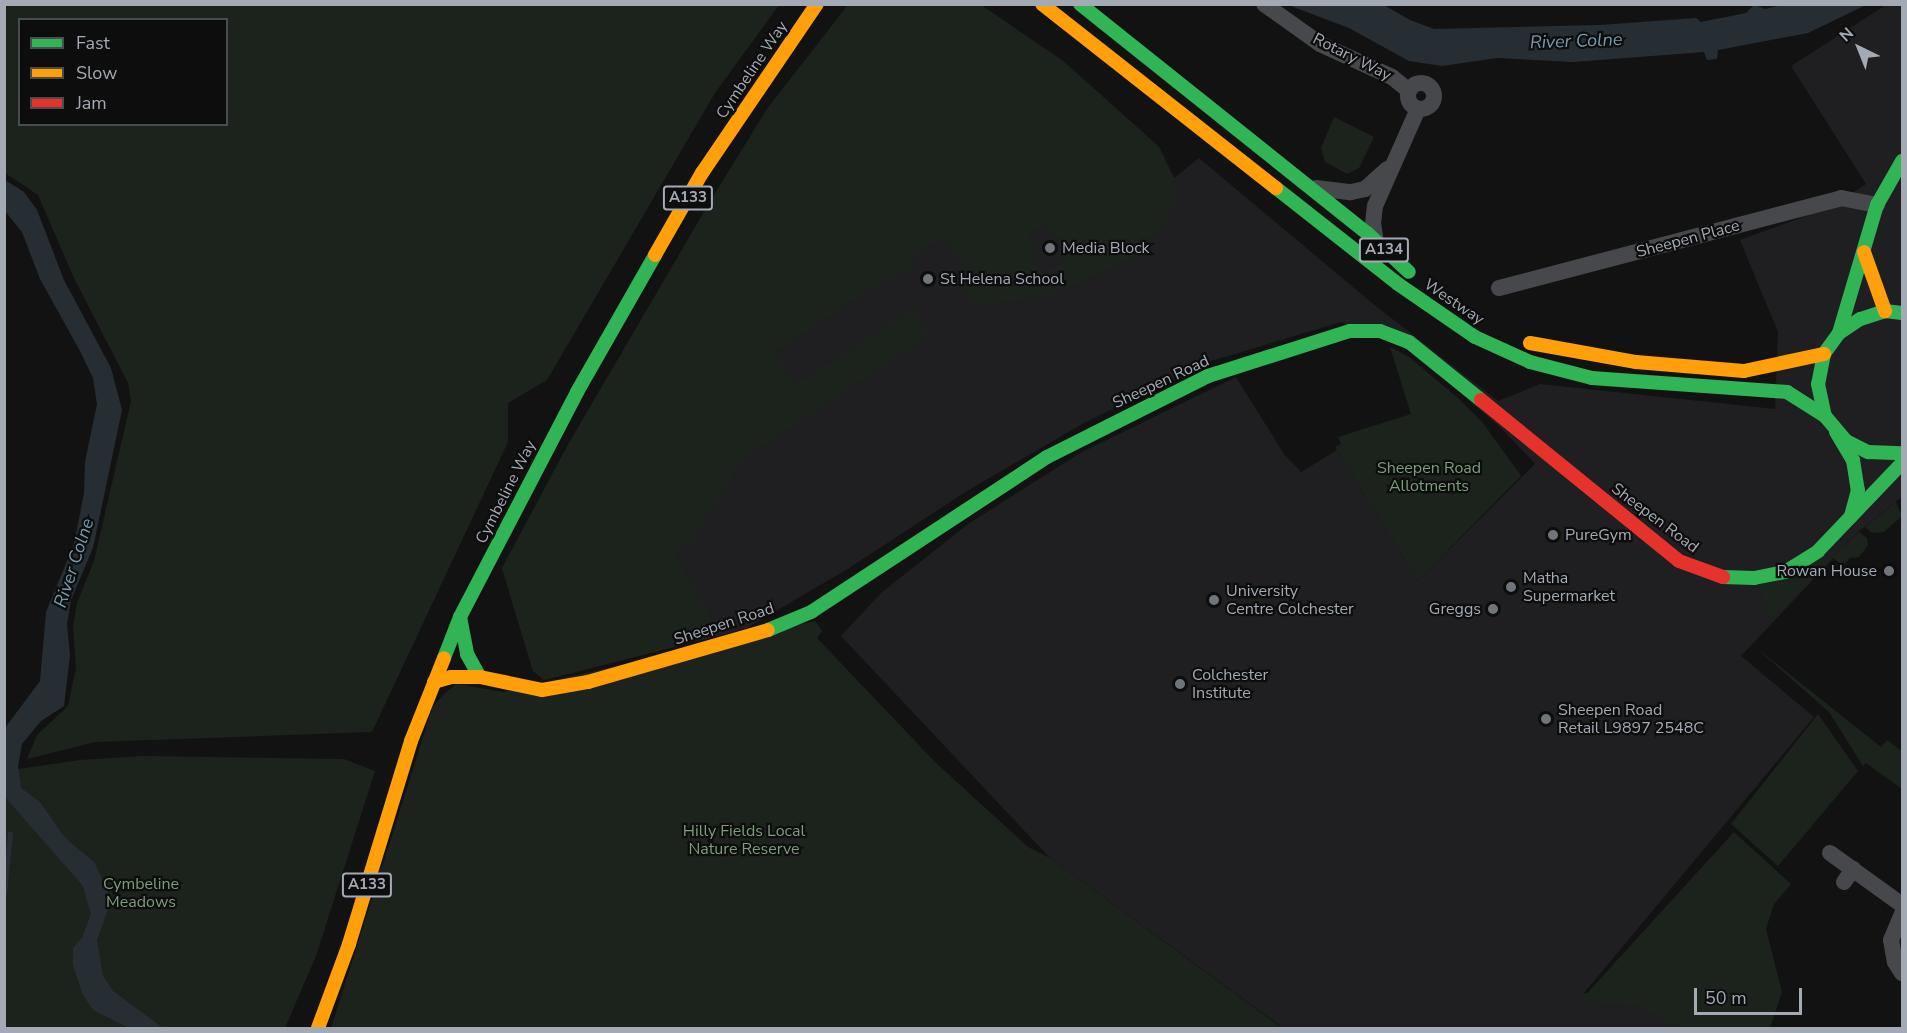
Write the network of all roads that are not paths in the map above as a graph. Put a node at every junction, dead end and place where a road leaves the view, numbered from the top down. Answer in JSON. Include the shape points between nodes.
{"nodes":[{"id":1,"x":1042,"y":4,"type":"edge"},
{"id":2,"x":1080,"y":4,"type":"edge"},
{"id":3,"x":1264,"y":4,"type":"edge"},
{"id":4,"x":814,"y":8,"type":"edge"},
{"id":5,"x":1409,"y":91,"type":"junction"},
{"id":6,"x":1417,"y":111,"type":"junction"},
{"id":7,"x":1395,"y":159,"type":"junction"},
{"id":8,"x":1902,"y":161,"type":"edge"},
{"id":9,"x":1308,"y":187,"type":"junction"},
{"id":10,"x":1877,"y":205,"type":"junction"},
{"id":11,"x":1376,"y":242,"type":"junction"},
{"id":12,"x":1864,"y":252,"type":"junction"},
{"id":13,"x":1422,"y":280,"type":"dead end"},
{"id":14,"x":1499,"y":288,"type":"dead end"},
{"id":15,"x":1885,"y":311,"type":"junction"},
{"id":16,"x":1902,"y":314,"type":"edge"},
{"id":17,"x":1839,"y":333,"type":"junction"},
{"id":18,"x":1518,"y":338,"type":"dead end"},
{"id":19,"x":1824,"y":354,"type":"junction"},
{"id":20,"x":1825,"y":416,"type":"junction"},
{"id":21,"x":1836,"y":431,"type":"junction"},
{"id":22,"x":1902,"y":453,"type":"edge"},
{"id":23,"x":1902,"y":463,"type":"edge"},
{"id":24,"x":1851,"y":520,"type":"junction"},
{"id":25,"x":460,"y":617,"type":"junction"},
{"id":26,"x":480,"y":677,"type":"junction"},
{"id":27,"x":434,"y":682,"type":"junction"},
{"id":28,"x":1830,"y":853,"type":"dead end"},
{"id":29,"x":1902,"y":905,"type":"edge"},
{"id":30,"x":1902,"y":914,"type":"edge"},
{"id":31,"x":1902,"y":973,"type":"edge"},
{"id":32,"x":318,"y":1029,"type":"edge"}],
"edges":[{"from":1,"to":20,"type":"main road","name":"Westway","number":"A134","via":[[1398,284],[1475,337],[1530,362],[1592,378],[1787,393]]},
{"from":2,"to":9,"type":"main road","name":"Westway","number":"A134"},
{"from":3,"to":5,"type":"street","name":"Rotary Way","via":[[1320,44],[1392,76]]},
{"from":4,"to":25,"type":"main road","name":"Cymbeline Way","number":"A133","via":[[697,183],[583,381]]},
{"from":5,"to":6,"type":"street","via":[[1410,103]]},
{"from":5,"to":6,"type":"street","via":[[1419,83],[1433,91],[1432,103]]},
{"from":6,"to":7,"type":"street"},
{"from":7,"to":9,"type":"street","via":[[1379,180],[1365,189],[1351,192]]},
{"from":7,"to":11,"type":"street","via":[[1375,206]]},
{"from":8,"to":10,"type":"main road"},
{"from":9,"to":11,"type":"main road","name":"Westway","number":"A134"},
{"from":10,"to":12,"type":"main road"},
{"from":10,"to":14,"type":"street","name":"Sheepen Place","via":[[1841,198]]},
{"from":11,"to":13,"type":"main road","name":"Westway","number":"A134"},
{"from":12,"to":15,"type":"main road"},
{"from":12,"to":17,"type":"main road"},
{"from":15,"to":16,"type":"main road","number":"A134"},
{"from":15,"to":17,"type":"main road","number":"A134","via":[[1860,319]]},
{"from":17,"to":19,"type":"main road","number":"A134"},
{"from":18,"to":19,"type":"main road","via":[[1540,347],[1689,368],[1744,371]]},
{"from":19,"to":20,"type":"main road","number":"A134","via":[[1818,384]]},
{"from":20,"to":21,"type":"main road","number":"A134"},
{"from":21,"to":22,"type":"main road","number":"A134","via":[[1868,452]]},
{"from":21,"to":24,"type":"main road","via":[[1853,460],[1858,490]]},
{"from":23,"to":24,"type":"main road","name":"Sheepen Road"},
{"from":24,"to":26,"type":"main road","name":"Sheepen Road","via":[[1818,551],[1785,572],[1723,578],[1688,566],[1409,342],[1380,331],[1350,331],[1208,376],[1152,403],[1047,457],[811,612],[753,636],[542,690]]},
{"from":25,"to":26,"type":"main road","via":[[467,654]]},
{"from":25,"to":27,"type":"main road","name":"Cymbeline Way","number":"A133"},
{"from":26,"to":27,"type":"main road","name":"Sheepen Road","via":[[451,677]]},
{"from":27,"to":32,"type":"main road","name":"Cymbeline Way","number":"A133"},
{"from":28,"to":29,"type":"street","via":[[1848,876]]},
{"from":30,"to":31,"type":"street","via":[[1891,940],[1895,962]]}]}
